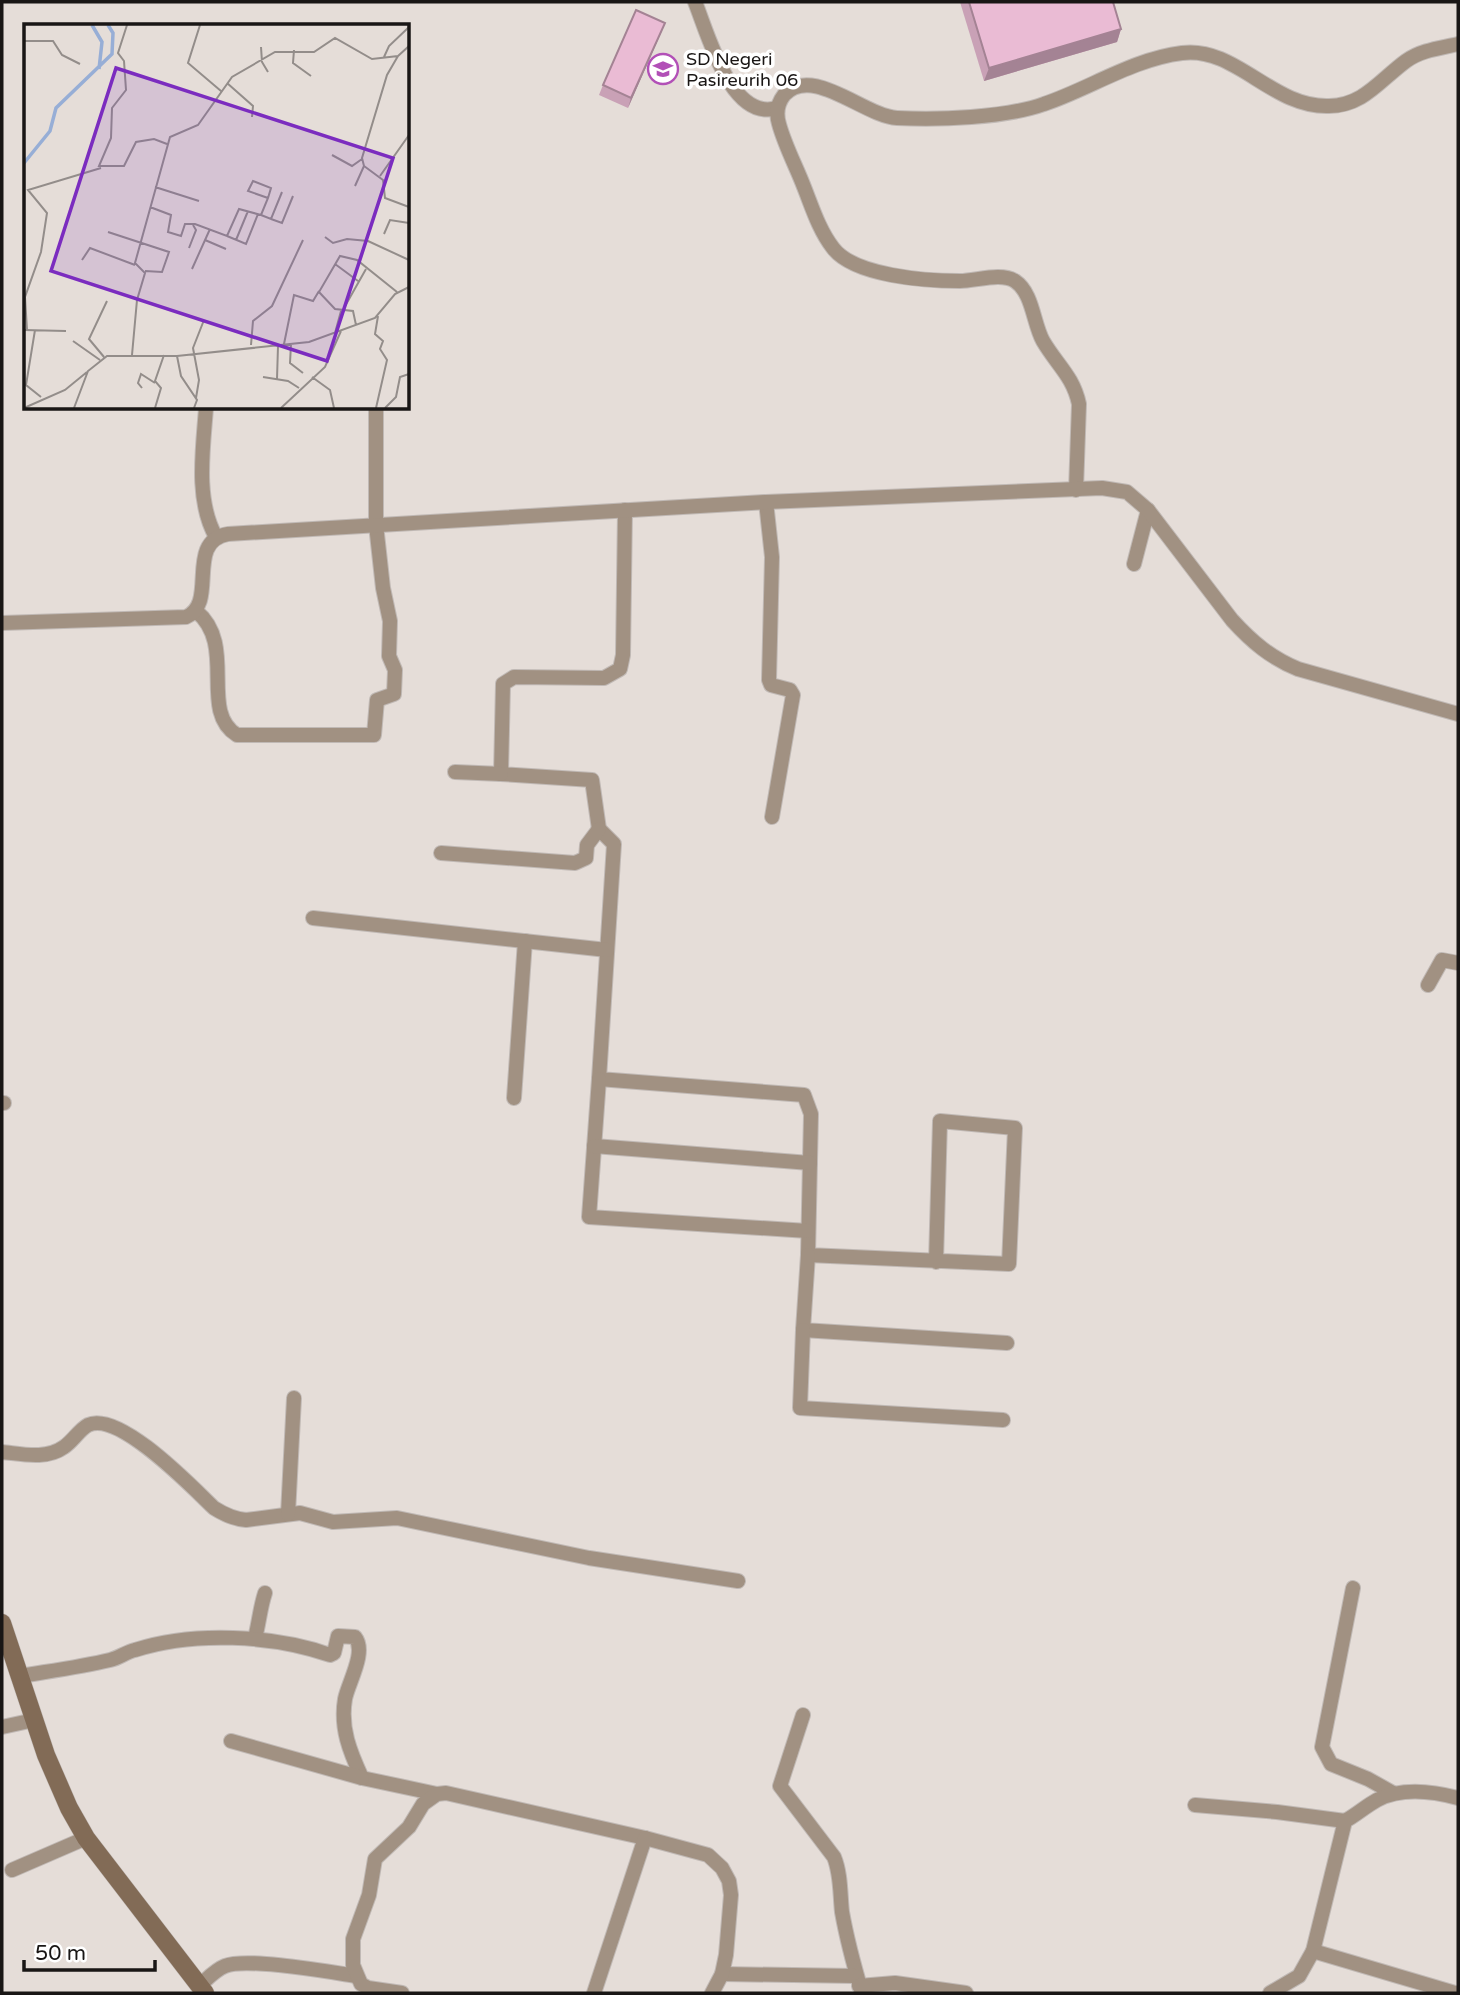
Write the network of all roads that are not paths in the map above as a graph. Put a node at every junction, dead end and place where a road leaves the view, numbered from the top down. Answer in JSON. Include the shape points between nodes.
{"nodes":[{"id":1,"x":695,"y":2,"type":"edge"},
{"id":2,"x":1458,"y":44,"type":"edge"},
{"id":3,"x":777,"y":108,"type":"junction"},
{"id":4,"x":206,"y":410,"type":"edge"},
{"id":5,"x":376,"y":410,"type":"edge"},
{"id":6,"x":1076,"y":490,"type":"junction"},
{"id":7,"x":766,"y":502,"type":"junction"},
{"id":8,"x":625,"y":510,"type":"junction"},
{"id":9,"x":1148,"y":510,"type":"junction"},
{"id":10,"x":376,"y":525,"type":"junction"},
{"id":11,"x":216,"y":537,"type":"junction"},
{"id":12,"x":1134,"y":564,"type":"dead end"},
{"id":13,"x":196,"y":611,"type":"junction"},
{"id":14,"x":2,"y":623,"type":"edge"},
{"id":15,"x":1458,"y":714,"type":"edge"},
{"id":16,"x":455,"y":772,"type":"dead end"},
{"id":17,"x":501,"y":774,"type":"junction"},
{"id":18,"x":772,"y":817,"type":"dead end"},
{"id":19,"x":599,"y":829,"type":"junction"},
{"id":20,"x":441,"y":853,"type":"dead end"},
{"id":21,"x":575,"y":863,"type":"junction"},
{"id":22,"x":612,"y":865,"type":"junction"},
{"id":23,"x":313,"y":918,"type":"dead end"},
{"id":24,"x":525,"y":942,"type":"junction"},
{"id":25,"x":607,"y":950,"type":"junction"},
{"id":26,"x":1458,"y":963,"type":"edge"},
{"id":27,"x":1427,"y":985,"type":"dead end"},
{"id":28,"x":599,"y":1079,"type":"junction"},
{"id":29,"x":514,"y":1097,"type":"dead end"},
{"id":30,"x":594,"y":1146,"type":"junction"},
{"id":31,"x":810,"y":1163,"type":"junction"},
{"id":32,"x":808,"y":1231,"type":"junction"},
{"id":33,"x":808,"y":1255,"type":"junction"},
{"id":34,"x":936,"y":1262,"type":"junction"},
{"id":35,"x":803,"y":1330,"type":"junction"},
{"id":36,"x":1007,"y":1343,"type":"dead end"},
{"id":37,"x":294,"y":1398,"type":"dead end"},
{"id":38,"x":1003,"y":1420,"type":"dead end"},
{"id":39,"x":2,"y":1452,"type":"edge"},
{"id":40,"x":288,"y":1514,"type":"junction"},
{"id":41,"x":738,"y":1581,"type":"dead end"},
{"id":42,"x":1353,"y":1588,"type":"dead end"},
{"id":43,"x":265,"y":1593,"type":"dead end"},
{"id":44,"x":3,"y":1634,"type":"edge"},
{"id":45,"x":254,"y":1639,"type":"junction"},
{"id":46,"x":20,"y":1676,"type":"junction"},
{"id":47,"x":803,"y":1715,"type":"dead end"},
{"id":48,"x":34,"y":1720,"type":"junction"},
{"id":49,"x":2,"y":1727,"type":"edge"},
{"id":50,"x":231,"y":1741,"type":"dead end"},
{"id":51,"x":362,"y":1777,"type":"junction"},
{"id":52,"x":1393,"y":1793,"type":"junction"},
{"id":53,"x":437,"y":1794,"type":"junction"},
{"id":54,"x":1458,"y":1798,"type":"edge"},
{"id":55,"x":1195,"y":1805,"type":"dead end"},
{"id":56,"x":1345,"y":1821,"type":"junction"},
{"id":57,"x":86,"y":1838,"type":"junction"},
{"id":58,"x":645,"y":1838,"type":"junction"},
{"id":59,"x":12,"y":1870,"type":"dead end"},
{"id":60,"x":1313,"y":1951,"type":"junction"},
{"id":61,"x":722,"y":1974,"type":"junction"},
{"id":62,"x":356,"y":1976,"type":"junction"},
{"id":63,"x":859,"y":1985,"type":"edge"},
{"id":64,"x":202,"y":1989,"type":"edge"},
{"id":65,"x":378,"y":1992,"type":"edge"},
{"id":66,"x":402,"y":1993,"type":"edge"},
{"id":67,"x":594,"y":1993,"type":"edge"},
{"id":68,"x":712,"y":1993,"type":"edge"},
{"id":69,"x":966,"y":1993,"type":"edge"},
{"id":70,"x":1270,"y":1993,"type":"edge"},
{"id":71,"x":1455,"y":1993,"type":"edge"}],
"edges":[{"from":1,"to":3,"type":"street","via":[[736,92],[755,109]]},
{"from":2,"to":3,"type":"street","via":[[1415,56],[1358,100],[1329,106],[1296,102],[1224,59],[1194,52],[1166,56],[1044,104],[994,115],[893,118],[812,85],[788,91]]},
{"from":3,"to":6,"type":"street","via":[[781,131],[820,227],[840,256],[872,271],[946,281],[1007,278],[1021,287],[1041,337],[1077,393]]},
{"from":4,"to":11,"type":"street","via":[[204,505]]},
{"from":5,"to":10,"type":"street"},
{"from":6,"to":7,"type":"street"},
{"from":6,"to":9,"type":"street","via":[[1127,492]]},
{"from":7,"to":8,"type":"street"},
{"from":7,"to":18,"type":"street","via":[[772,556],[769,680],[793,695]]},
{"from":8,"to":10,"type":"street"},
{"from":8,"to":17,"type":"street","via":[[620,669],[604,678],[514,677],[503,684]]},
{"from":9,"to":12,"type":"street"},
{"from":9,"to":15,"type":"street","via":[[1247,637],[1272,656],[1298,669]]},
{"from":10,"to":11,"type":"street"},
{"from":10,"to":13,"type":"street","via":[[390,621],[389,656],[395,670],[394,694],[377,699],[373,736],[237,735],[220,710],[216,640]]},
{"from":11,"to":13,"type":"street","via":[[208,548]]},
{"from":13,"to":14,"type":"street","via":[[179,619]]},
{"from":16,"to":17,"type":"street"},
{"from":17,"to":19,"type":"street","via":[[592,780]]},
{"from":19,"to":21,"type":"street","via":[[587,845],[586,858]]},
{"from":19,"to":22,"type":"street","via":[[614,844]]},
{"from":20,"to":21,"type":"street"},
{"from":21,"to":22,"type":"street"},
{"from":22,"to":25,"type":"street"},
{"from":23,"to":24,"type":"street"},
{"from":24,"to":25,"type":"street"},
{"from":24,"to":29,"type":"street"},
{"from":25,"to":28,"type":"street"},
{"from":26,"to":27,"type":"street","via":[[1442,960]]},
{"from":28,"to":30,"type":"street"},
{"from":28,"to":31,"type":"street","via":[[804,1095],[811,1114]]},
{"from":30,"to":31,"type":"street"},
{"from":30,"to":32,"type":"street","via":[[589,1217]]},
{"from":31,"to":32,"type":"street"},
{"from":32,"to":33,"type":"street"},
{"from":33,"to":34,"type":"street"},
{"from":33,"to":35,"type":"street"},
{"from":34,"to":34,"type":"street","via":[[940,1121],[1015,1128],[1009,1264]]},
{"from":35,"to":36,"type":"street"},
{"from":35,"to":38,"type":"street","via":[[800,1408]]},
{"from":37,"to":40,"type":"street"},
{"from":39,"to":40,"type":"street","via":[[48,1454],[87,1426],[102,1423],[123,1430],[142,1444],[226,1516],[246,1520]]},
{"from":40,"to":41,"type":"street","via":[[345,1523],[397,1518],[589,1558]]},
{"from":42,"to":52,"type":"street","via":[[1322,1747],[1331,1763]]},
{"from":43,"to":45,"type":"street"},
{"from":44,"to":46,"type":"main road"},
{"from":45,"to":46,"type":"street","via":[[174,1642],[132,1650],[108,1661]]},
{"from":45,"to":51,"type":"street","via":[[331,1655],[338,1636],[358,1640],[356,1672],[348,1686],[343,1726]]},
{"from":46,"to":48,"type":"main road"},
{"from":47,"to":63,"type":"street","via":[[780,1786],[834,1857]]},
{"from":48,"to":49,"type":"street"},
{"from":48,"to":57,"type":"main road","via":[[57,1784]]},
{"from":50,"to":51,"type":"street"},
{"from":51,"to":53,"type":"street"},
{"from":52,"to":54,"type":"street"},
{"from":52,"to":56,"type":"street"},
{"from":53,"to":58,"type":"street"},
{"from":53,"to":62,"type":"street","via":[[375,1859],[369,1895],[352,1939]]},
{"from":55,"to":56,"type":"street"},
{"from":56,"to":60,"type":"street"},
{"from":57,"to":59,"type":"street"},
{"from":57,"to":64,"type":"main road"},
{"from":58,"to":61,"type":"street","via":[[708,1855],[722,1868],[731,1895]]},
{"from":58,"to":67,"type":"street"},
{"from":60,"to":70,"type":"street","via":[[1299,1976]]},
{"from":60,"to":71,"type":"street"},
{"from":61,"to":63,"type":"street"},
{"from":61,"to":68,"type":"street"},
{"from":62,"to":64,"type":"street","via":[[230,1964]]},
{"from":62,"to":65,"type":"street","via":[[360,1984]]},
{"from":63,"to":69,"type":"street","via":[[895,1983]]},
{"from":65,"to":66,"type":"street"}]}
